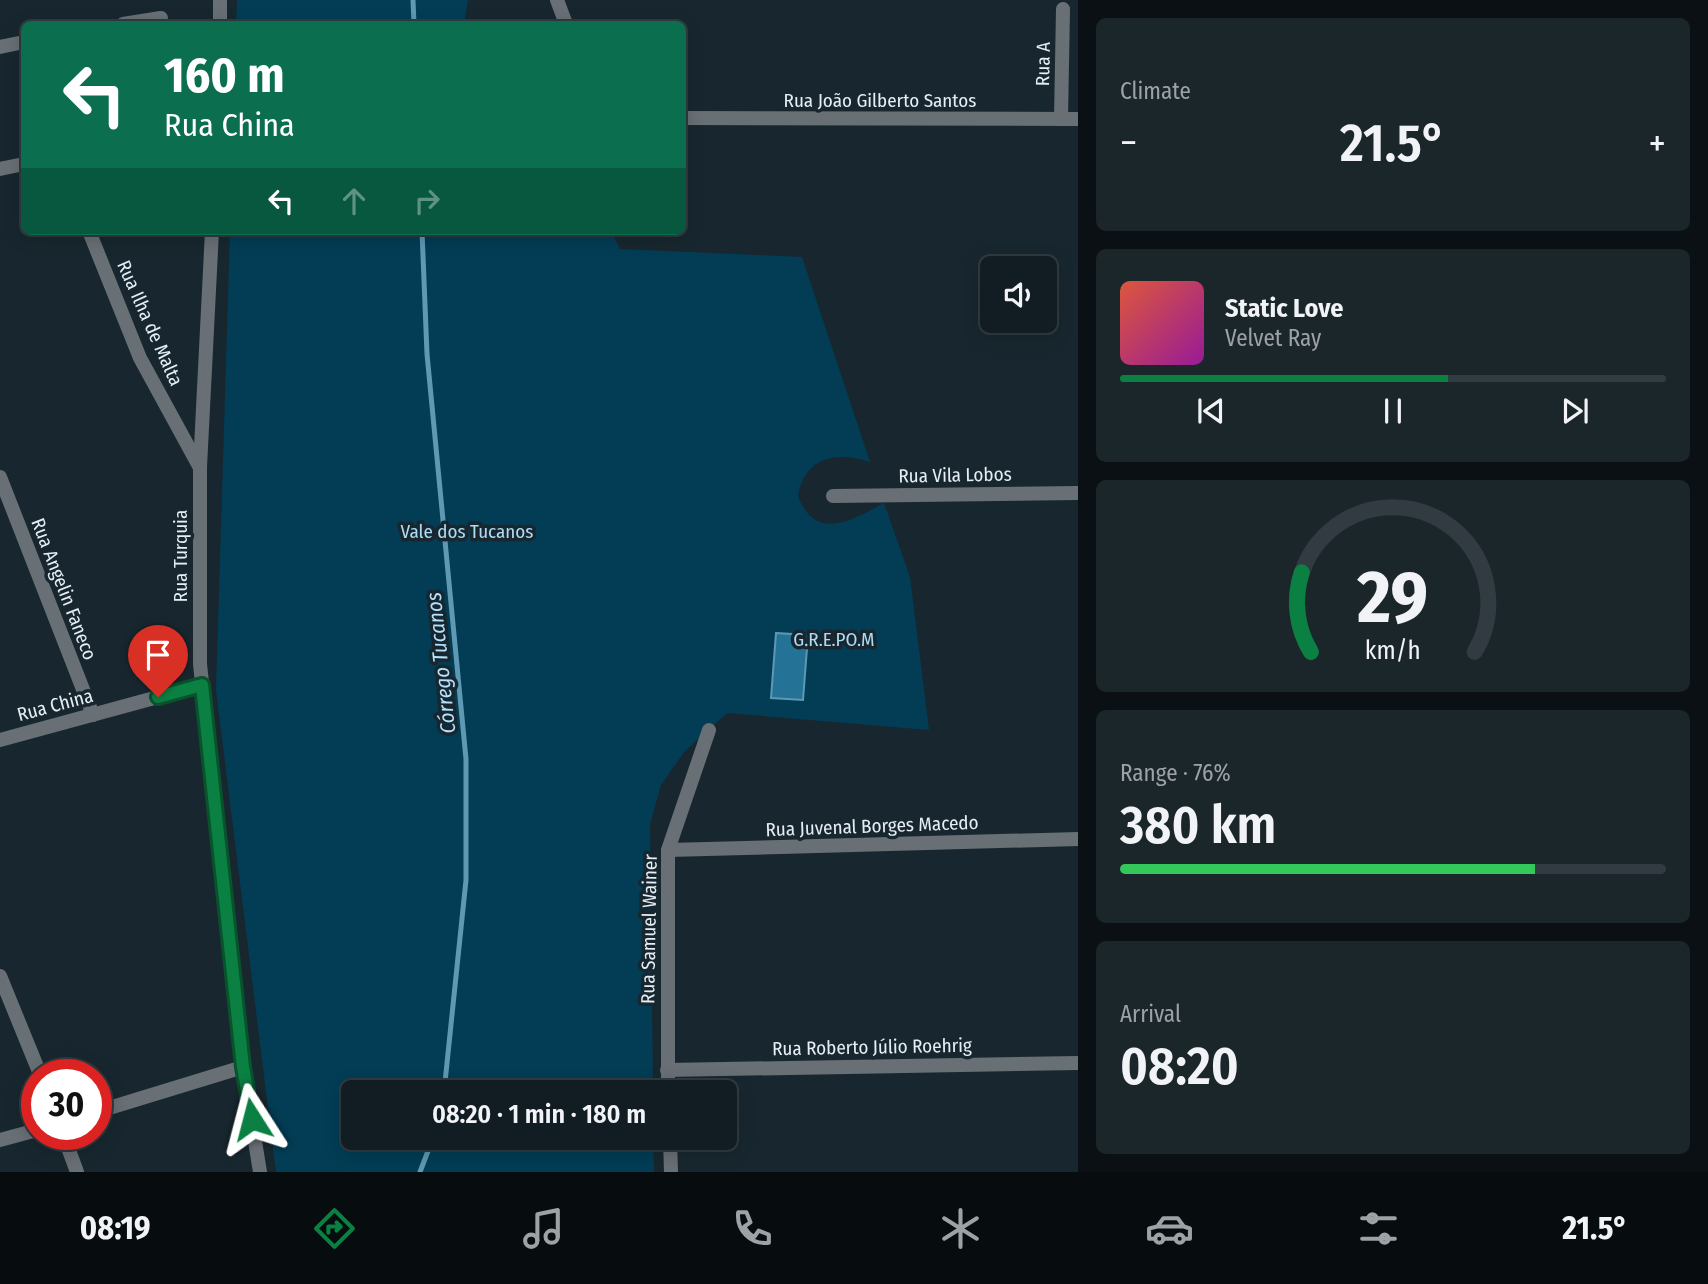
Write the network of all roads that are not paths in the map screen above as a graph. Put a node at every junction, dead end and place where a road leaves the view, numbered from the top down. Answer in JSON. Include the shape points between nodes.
{"nodes":[{"id":1,"x":220,"y":0,"type":"edge"},
{"id":2,"x":558,"y":0,"type":"edge"},
{"id":3,"x":1063,"y":9,"type":"dead end"},
{"id":4,"x":161,"y":18,"type":"dead end"},
{"id":5,"x":142,"y":21,"type":"edge"},
{"id":6,"x":220,"y":21,"type":"edge"},
{"id":7,"x":565,"y":21,"type":"edge"},
{"id":8,"x":21,"y":43,"type":"edge"},
{"id":9,"x":0,"y":47,"type":"edge"},
{"id":10,"x":686,"y":118,"type":"edge"},
{"id":11,"x":1061,"y":119,"type":"junction"},
{"id":12,"x":1078,"y":119,"type":"edge"},
{"id":13,"x":21,"y":165,"type":"edge"},
{"id":14,"x":0,"y":169,"type":"edge"},
{"id":15,"x":91,"y":235,"type":"edge"},
{"id":16,"x":212,"y":235,"type":"edge"},
{"id":17,"x":200,"y":467,"type":"junction"},
{"id":18,"x":0,"y":478,"type":"edge"},
{"id":19,"x":1078,"y":493,"type":"edge"},
{"id":20,"x":833,"y":496,"type":"dead end"},
{"id":21,"x":202,"y":685,"type":"junction"},
{"id":22,"x":93,"y":715,"type":"junction"},
{"id":23,"x":709,"y":730,"type":"dead end"},
{"id":24,"x":0,"y":740,"type":"edge"},
{"id":25,"x":1078,"y":839,"type":"edge"},
{"id":26,"x":668,"y":850,"type":"junction"},
{"id":27,"x":0,"y":976,"type":"edge"},
{"id":28,"x":34,"y":1059,"type":"edge"},
{"id":29,"x":1078,"y":1062,"type":"edge"},
{"id":30,"x":243,"y":1067,"type":"junction"},
{"id":31,"x":667,"y":1070,"type":"junction"},
{"id":32,"x":667,"y":1080,"type":"edge"},
{"id":33,"x":112,"y":1107,"type":"edge"},
{"id":34,"x":21,"y":1134,"type":"edge"},
{"id":35,"x":0,"y":1140,"type":"edge"},
{"id":36,"x":69,"y":1150,"type":"edge"},
{"id":37,"x":670,"y":1150,"type":"edge"},
{"id":38,"x":78,"y":1172,"type":"edge"},
{"id":39,"x":260,"y":1172,"type":"edge"},
{"id":40,"x":671,"y":1172,"type":"edge"}],
"edges":[{"from":1,"to":6,"type":"street"},
{"from":2,"to":7,"type":"street"},
{"from":3,"to":11,"type":"street","name":"Rua A"},
{"from":4,"to":5,"type":"street"},
{"from":8,"to":9,"type":"street"},
{"from":10,"to":11,"type":"street","name":"Rua João Gilberto Santos"},
{"from":11,"to":12,"type":"street","name":"Rua João Gilberto Santos"},
{"from":13,"to":14,"type":"street"},
{"from":15,"to":17,"type":"street","name":"Rua Ilha de Malta","via":[[140,358]]},
{"from":16,"to":17,"type":"street","name":"Rua Turquia"},
{"from":17,"to":21,"type":"street","name":"Rua Turquia"},
{"from":18,"to":22,"type":"street","name":"Rua Angelin Faneco"},
{"from":19,"to":20,"type":"street","name":"Rua Vila Lobos"},
{"from":21,"to":22,"type":"street","name":"Rua China"},
{"from":21,"to":30,"type":"street","name":"Rua Turquia"},
{"from":22,"to":24,"type":"street","name":"Rua China"},
{"from":23,"to":26,"type":"street","name":"Rua Samuel Wainer"},
{"from":25,"to":26,"type":"street","name":"Rua Juvenal Borges Macedo"},
{"from":26,"to":31,"type":"street","name":"Rua Samuel Wainer"},
{"from":27,"to":28,"type":"street"},
{"from":29,"to":31,"type":"street","name":"Rua Roberto Júlio Roehrig"},
{"from":30,"to":33,"type":"street"},
{"from":30,"to":39,"type":"street","name":"Rua Turquia"},
{"from":31,"to":32,"type":"street","name":"Rua Samuel Wainer"},
{"from":34,"to":35,"type":"street"},
{"from":36,"to":38,"type":"street"},
{"from":37,"to":40,"type":"street"}]}
